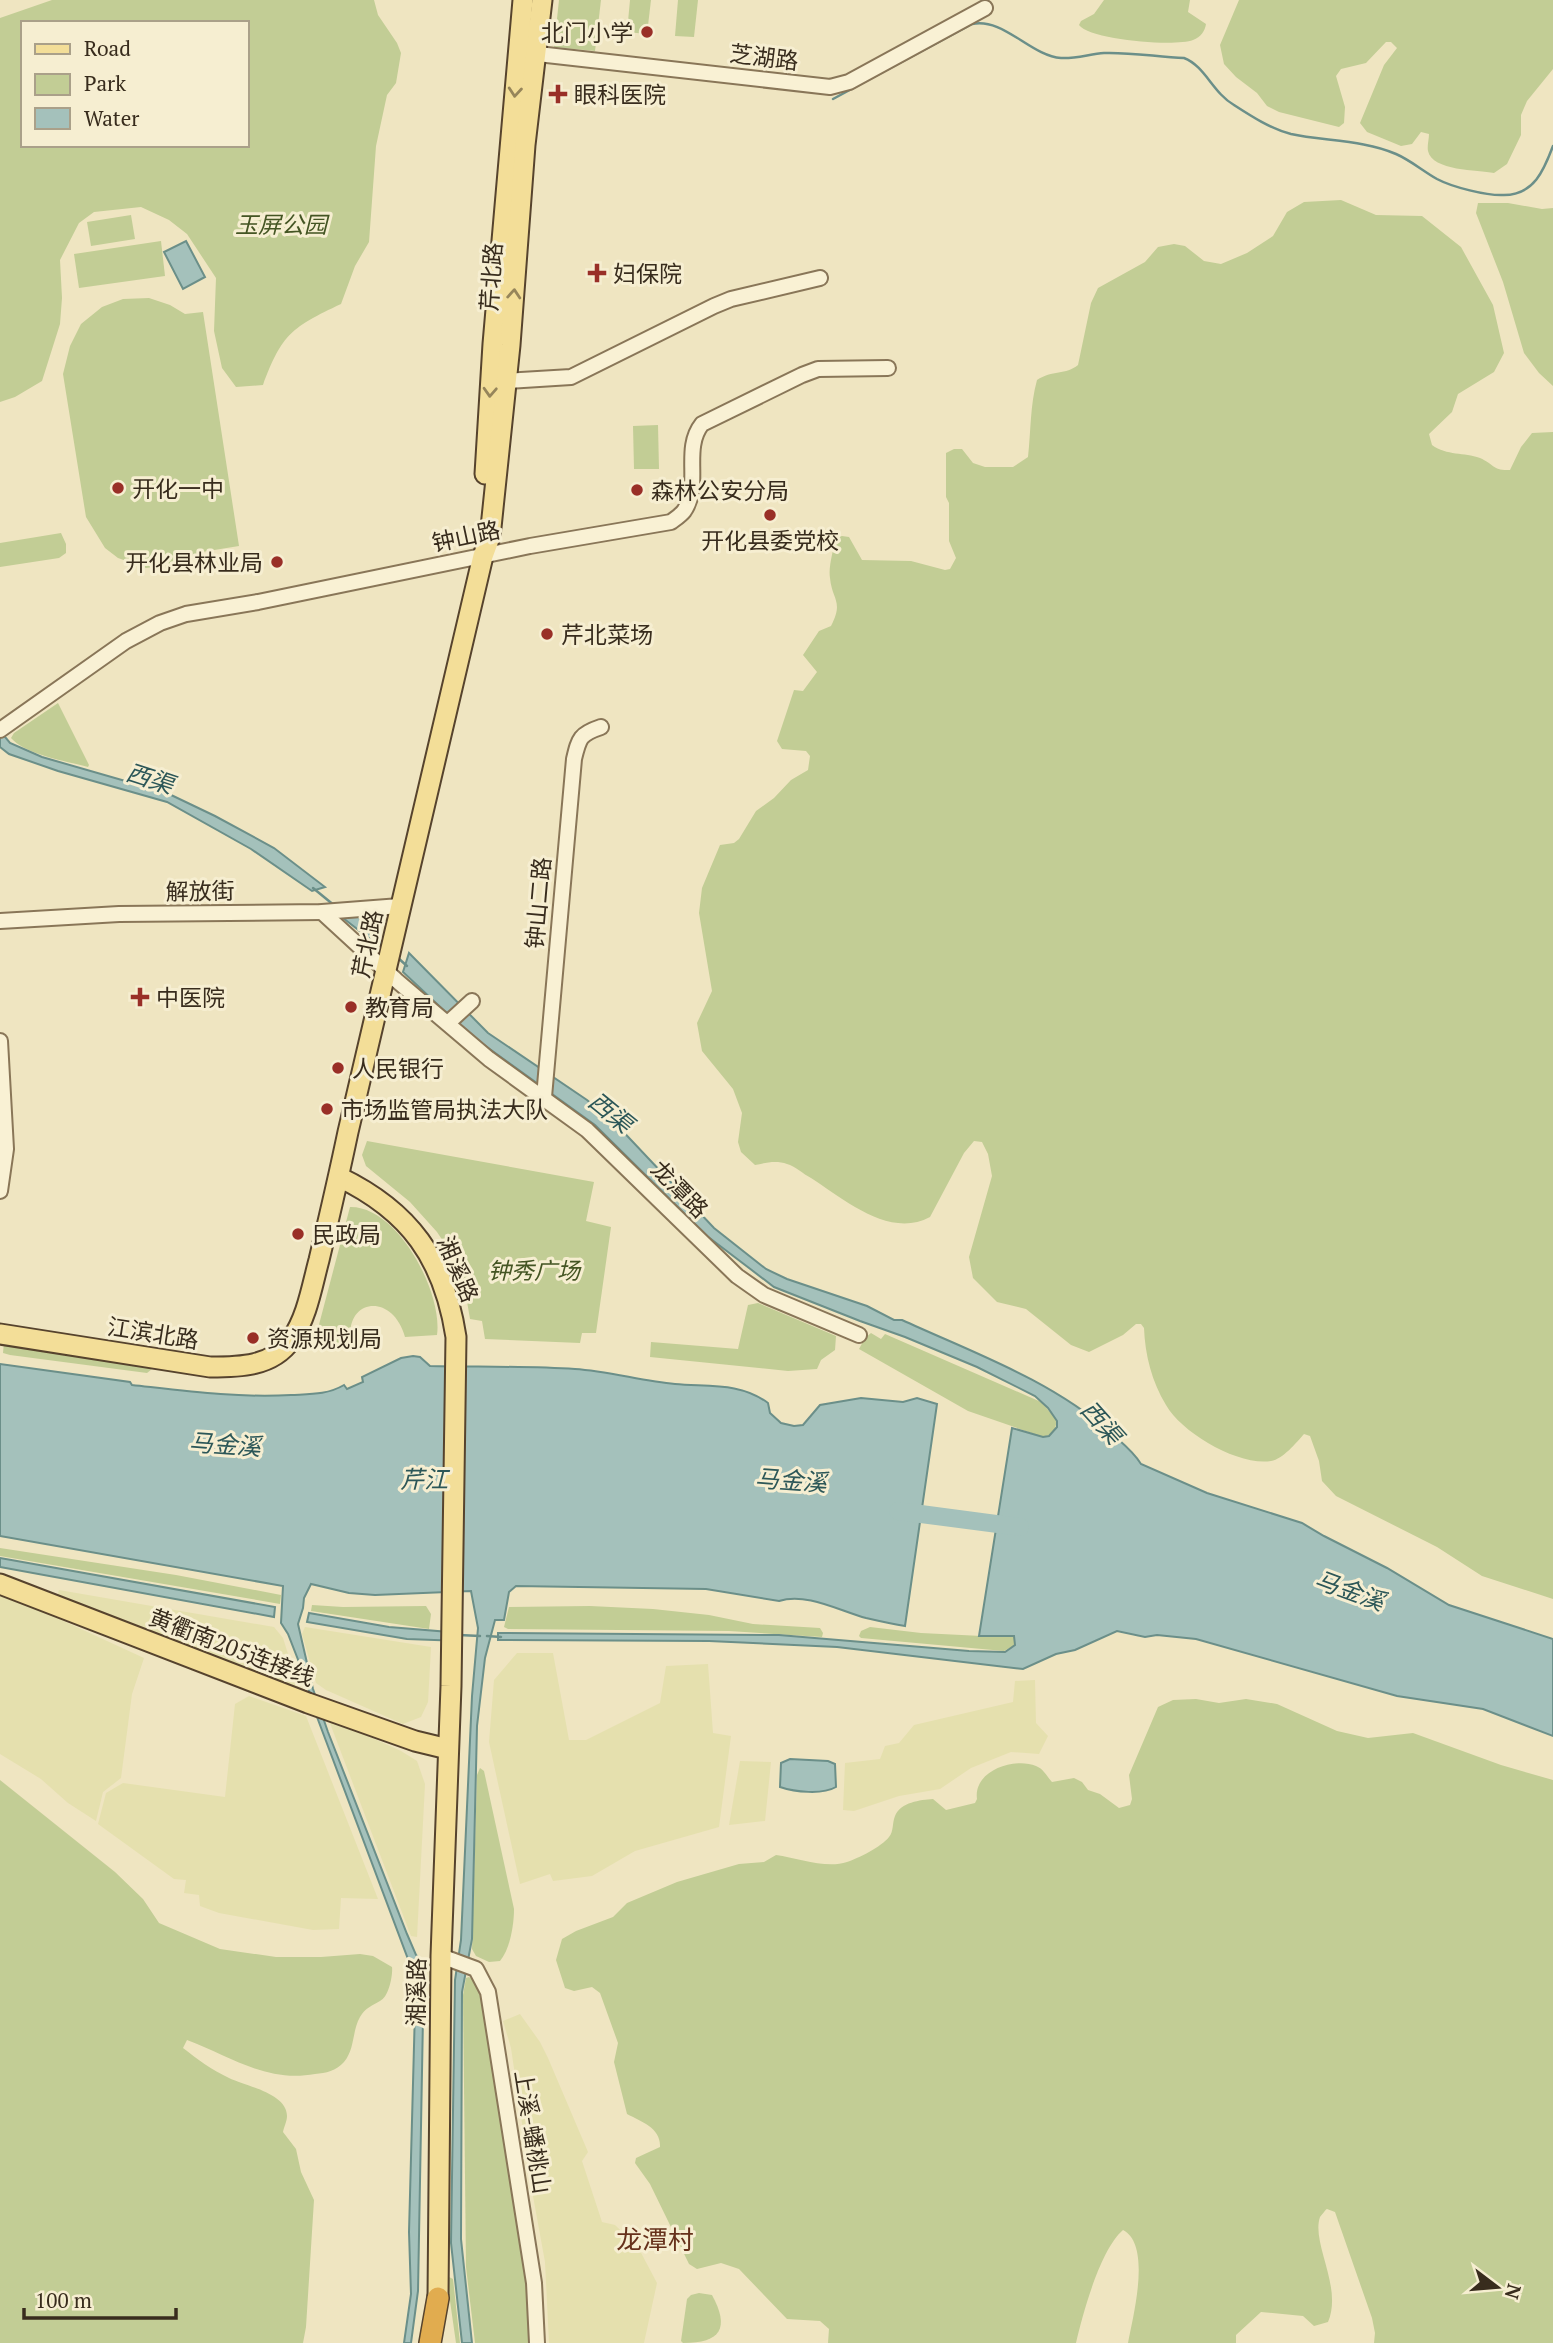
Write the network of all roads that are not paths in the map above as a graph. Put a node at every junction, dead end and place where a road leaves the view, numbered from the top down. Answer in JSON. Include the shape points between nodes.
{"nodes":[{"id":1,"x":523,"y":0,"type":"edge"},
{"id":2,"x":542,"y":0,"type":"edge"},
{"id":3,"x":985,"y":8,"type":"dead end"},
{"id":4,"x":527,"y":53,"type":"junction"},
{"id":5,"x":820,"y":278,"type":"dead end"},
{"id":6,"x":501,"y":344,"type":"junction"},
{"id":7,"x":888,"y":368,"type":"dead end"},
{"id":8,"x":506,"y":381,"type":"junction"},
{"id":9,"x":483,"y":556,"type":"junction"},
{"id":10,"x":601,"y":727,"type":"dead end"},
{"id":11,"x":0,"y":730,"type":"edge"},
{"id":12,"x":400,"y":906,"type":"junction"},
{"id":13,"x":322,"y":912,"type":"junction"},
{"id":14,"x":0,"y":920,"type":"edge"},
{"id":15,"x":387,"y":971,"type":"junction"},
{"id":16,"x":472,"y":1000,"type":"dead end"},
{"id":17,"x":448,"y":1023,"type":"junction"},
{"id":18,"x":0,"y":1041,"type":"edge"},
{"id":19,"x":544,"y":1097,"type":"junction"},
{"id":20,"x":339,"y":1177,"type":"junction"},
{"id":21,"x":0,"y":1191,"type":"edge"},
{"id":22,"x":0,"y":1334,"type":"edge"},
{"id":23,"x":859,"y":1335,"type":"dead end"},
{"id":24,"x":291,"y":1340,"type":"joint"},
{"id":25,"x":5,"y":1586,"type":"edge"},
{"id":26,"x":448,"y":1749,"type":"junction"},
{"id":27,"x":441,"y":1956,"type":"junction"},
{"id":28,"x":438,"y":2298,"type":"junction"},
{"id":29,"x":430,"y":2343,"type":"edge"},
{"id":30,"x":444,"y":2343,"type":"edge"},
{"id":31,"x":537,"y":2343,"type":"edge"}],
"edges":[{"from":1,"to":4,"type":"main road","name":"芹北路"},
{"from":2,"to":4,"type":"main road","name":"芹北路"},
{"from":3,"to":4,"type":"street","name":"芝湖路","via":[[830,88]]},
{"from":4,"to":6,"type":"main road","name":"芹北路","via":[[525,145]]},
{"from":5,"to":8,"type":"street","via":[[731,299],[571,377]]},
{"from":6,"to":8,"type":"main road","name":"芹北路"},
{"from":6,"to":9,"type":"main road","name":"芹北路","one_way":true,"via":[[481,534]]},
{"from":7,"to":9,"type":"street","name":"钟山路","via":[[818,369],[702,424],[692,447],[692,491],[684,511],[671,522]]},
{"from":8,"to":9,"type":"main road","name":"芹北路","via":[[493,519]]},
{"from":9,"to":11,"type":"street","name":"钟山路","via":[[186,614],[160,623],[126,641]]},
{"from":9,"to":12,"type":"main road","name":"芹北路"},
{"from":10,"to":19,"type":"street","name":"钟山二路","via":[[584,733],[574,759]]},
{"from":12,"to":13,"type":"street","name":"解放街"},
{"from":12,"to":15,"type":"main road","name":"芹北路"},
{"from":13,"to":14,"type":"street","name":"解放街"},
{"from":13,"to":15,"type":"street","name":"龙潭路"},
{"from":15,"to":17,"type":"street","name":"龙潭路"},
{"from":15,"to":20,"type":"main road","name":"芹北路"},
{"from":16,"to":17,"type":"street"},
{"from":17,"to":19,"type":"street","name":"龙潭路"},
{"from":18,"to":21,"type":"street","via":[[6,1149]]},
{"from":19,"to":23,"type":"street","name":"龙潭路","via":[[587,1130],[737,1276],[764,1295]]},
{"from":20,"to":24,"type":"main road","name":"芹北路","via":[[309,1296]]},
{"from":20,"to":26,"type":"main road","name":"湘溪路","via":[[380,1200],[415,1233],[431,1256],[452,1311],[456,1337]]},
{"from":22,"to":24,"type":"main road","name":"江滨北路","via":[[210,1367],[262,1362]]},
{"from":25,"to":26,"type":"main road","name":"黄衢南205连接线","via":[[308,1703]]},
{"from":26,"to":27,"type":"main road","name":"湘溪路"},
{"from":27,"to":28,"type":"main road","name":"湘溪路"},
{"from":27,"to":31,"type":"street","name":"上溪-蟠桃山","via":[[476,1969],[488,1992],[534,2283]]},
{"from":28,"to":29,"type":"highway"},
{"from":28,"to":30,"type":"highway"}]}
